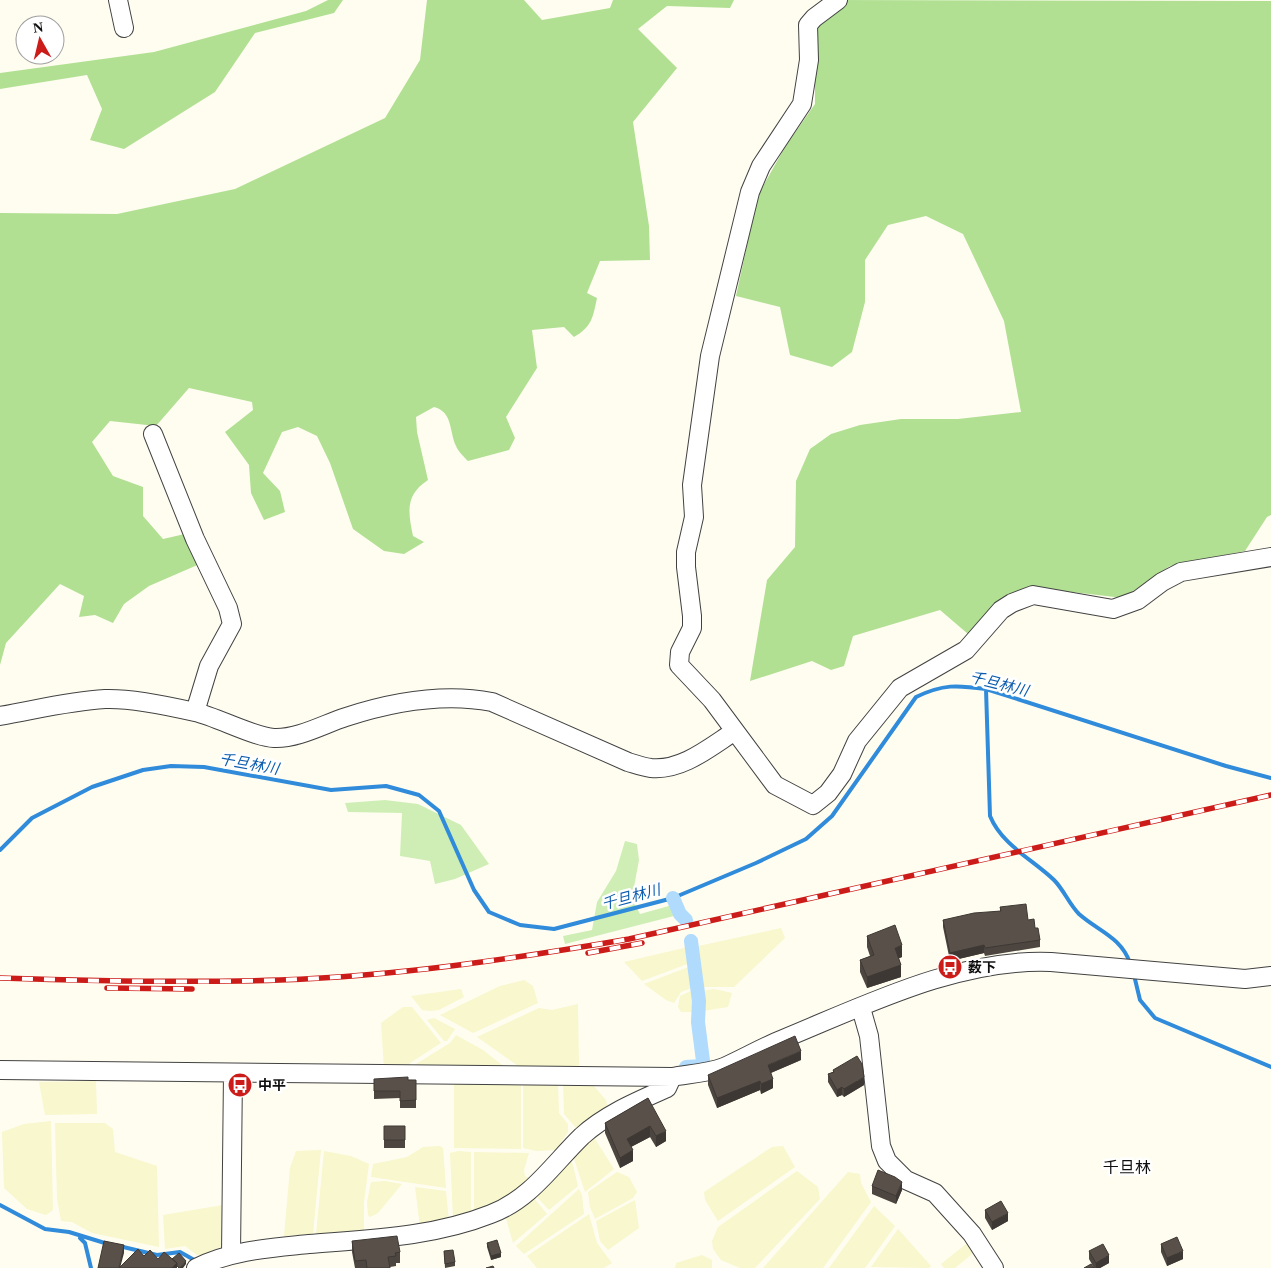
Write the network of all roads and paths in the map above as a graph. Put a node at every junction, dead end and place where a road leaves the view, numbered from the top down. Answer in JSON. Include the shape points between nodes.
{"nodes":[{"id":1,"x":118,"y":0,"type":"edge"},
{"id":2,"x":838,"y":0,"type":"edge"},
{"id":3,"x":124,"y":28,"type":"dead end"},
{"id":4,"x":153,"y":434,"type":"dead end"},
{"id":5,"x":1271,"y":557,"type":"edge"},
{"id":6,"x":195,"y":712,"type":"junction"},
{"id":7,"x":0,"y":716,"type":"edge"},
{"id":8,"x":736,"y":732,"type":"junction"},
{"id":9,"x":1271,"y":976,"type":"edge"},
{"id":10,"x":861,"y":1008,"type":"junction"},
{"id":11,"x":0,"y":1070,"type":"edge"},
{"id":12,"x":233,"y":1073,"type":"junction"},
{"id":13,"x":672,"y":1077,"type":"junction"},
{"id":14,"x":231,"y":1254,"type":"junction"},
{"id":15,"x":196,"y":1268,"type":"edge"},
{"id":16,"x":994,"y":1268,"type":"edge"}],
"edges":[{"from":1,"to":3,"type":"street"},
{"from":2,"to":8,"type":"street","via":[[808,25],[809,60],[802,104],[761,166],[750,192],[710,356],[692,485],[694,517],[686,559],[692,628],[680,652],[679,665]]},
{"from":4,"to":6,"type":"street","via":[[232,624],[209,666]]},
{"from":5,"to":8,"type":"street","via":[[1181,572],[1138,600],[1113,610],[1033,595],[1012,603],[1001,610],[966,650],[900,688],[857,741],[828,793],[813,806],[775,785]]},
{"from":6,"to":7,"type":"street","via":[[106,699]]},
{"from":6,"to":8,"type":"street","via":[[272,738],[289,737],[348,716],[410,703],[472,698],[492,702],[628,762],[650,768],[687,761]]},
{"from":9,"to":10,"type":"street","via":[[1245,979],[1024,961],[962,971]]},
{"from":10,"to":13,"type":"street","via":[[723,1067]]},
{"from":10,"to":16,"type":"street","via":[[869,1036],[881,1146],[887,1161],[906,1180],[935,1193],[972,1234]]},
{"from":11,"to":12,"type":"street"},
{"from":12,"to":13,"type":"street"},
{"from":12,"to":14,"type":"street"},
{"from":13,"to":14,"type":"street","via":[[667,1088],[616,1112],[583,1135],[539,1183],[510,1206],[492,1214],[444,1229],[408,1235]]},
{"from":14,"to":15,"type":"street"}]}
